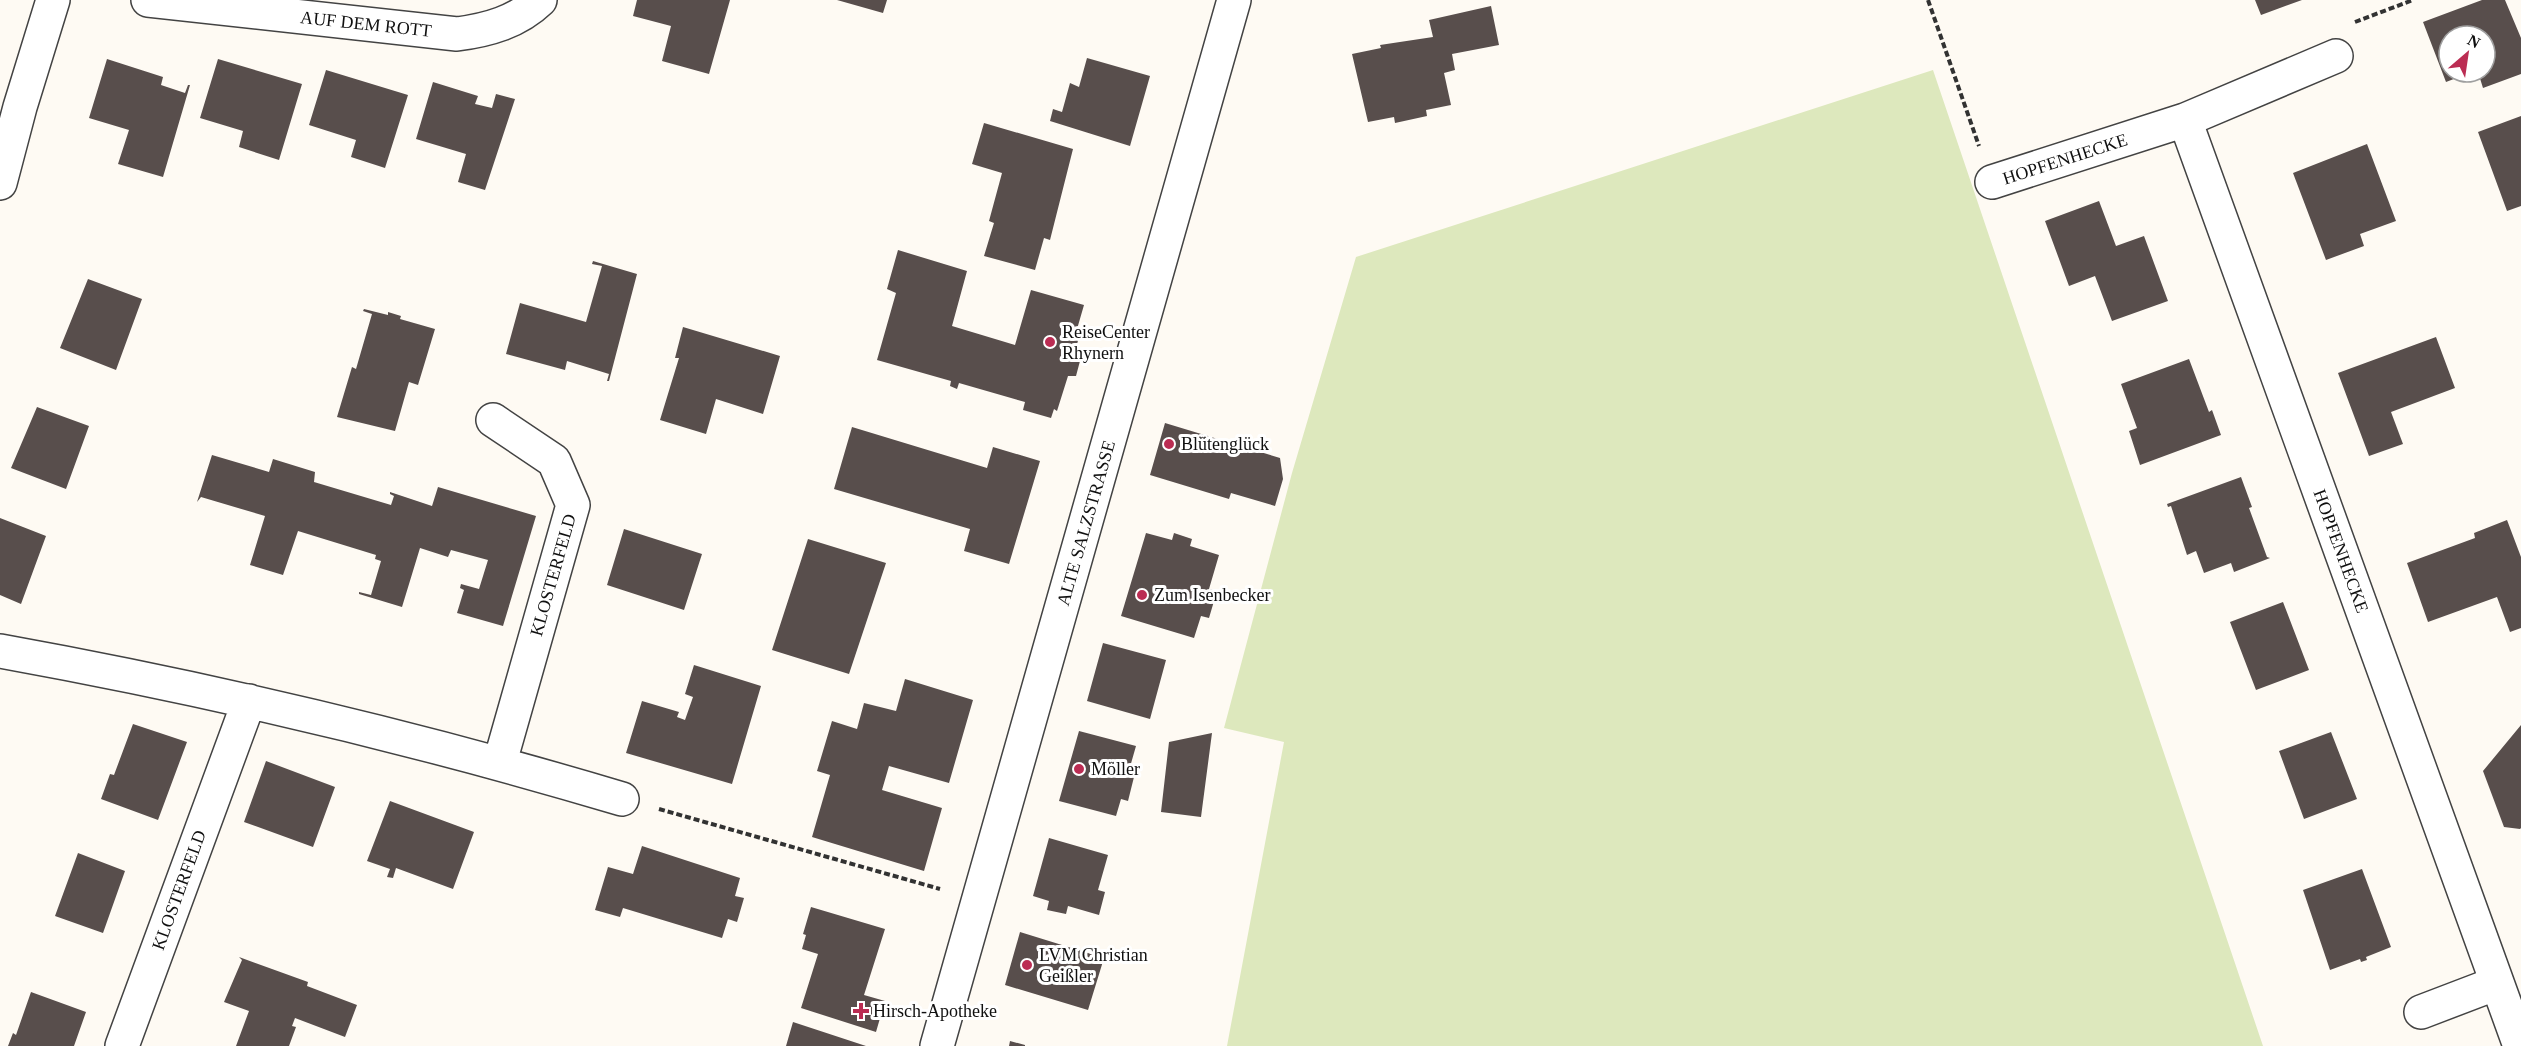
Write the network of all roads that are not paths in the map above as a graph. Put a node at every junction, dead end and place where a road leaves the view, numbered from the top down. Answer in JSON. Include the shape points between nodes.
{"nodes":[{"id":1,"x":53,"y":0,"type":"edge"},
{"id":2,"x":148,"y":0,"type":"edge"},
{"id":3,"x":540,"y":0,"type":"edge"},
{"id":4,"x":1234,"y":0,"type":"edge"},
{"id":5,"x":2336,"y":56,"type":"road end"},
{"id":6,"x":2185,"y":120,"type":"junction"},
{"id":7,"x":1992,"y":182,"type":"road end"},
{"id":8,"x":0,"y":183,"type":"edge"},
{"id":9,"x":493,"y":420,"type":"dead end"},
{"id":10,"x":0,"y":651,"type":"edge"},
{"id":11,"x":249,"y":701,"type":"junction"},
{"id":12,"x":500,"y":762,"type":"junction"},
{"id":13,"x":622,"y":799,"type":"road end"},
{"id":14,"x":2497,"y":983,"type":"junction"},
{"id":15,"x":2421,"y":1012,"type":"dead end"},
{"id":16,"x":122,"y":1046,"type":"edge"},
{"id":17,"x":937,"y":1046,"type":"edge"},
{"id":18,"x":2520,"y":1046,"type":"edge"}],
"edges":[{"from":1,"to":8,"type":"street"},
{"from":2,"to":3,"type":"street","name":"AUF DEM ROTT","via":[[457,34],[500,25]]},
{"from":4,"to":17,"type":"street","name":"ALTE SALZSTRASSE"},
{"from":5,"to":6,"type":"street","name":"HOPFENHECKE"},
{"from":6,"to":7,"type":"street","name":"HOPFENHECKE"},
{"from":6,"to":14,"type":"street","name":"HOPFENHECKE"},
{"from":9,"to":12,"type":"street","name":"KLOSTERFELD","via":[[554,461],[573,505]]},
{"from":10,"to":11,"type":"street"},
{"from":11,"to":12,"type":"street"},
{"from":11,"to":16,"type":"street","name":"KLOSTERFELD"},
{"from":12,"to":13,"type":"street"},
{"from":14,"to":15,"type":"street"},
{"from":14,"to":18,"type":"street","name":"HOPFENHECKE"}]}
